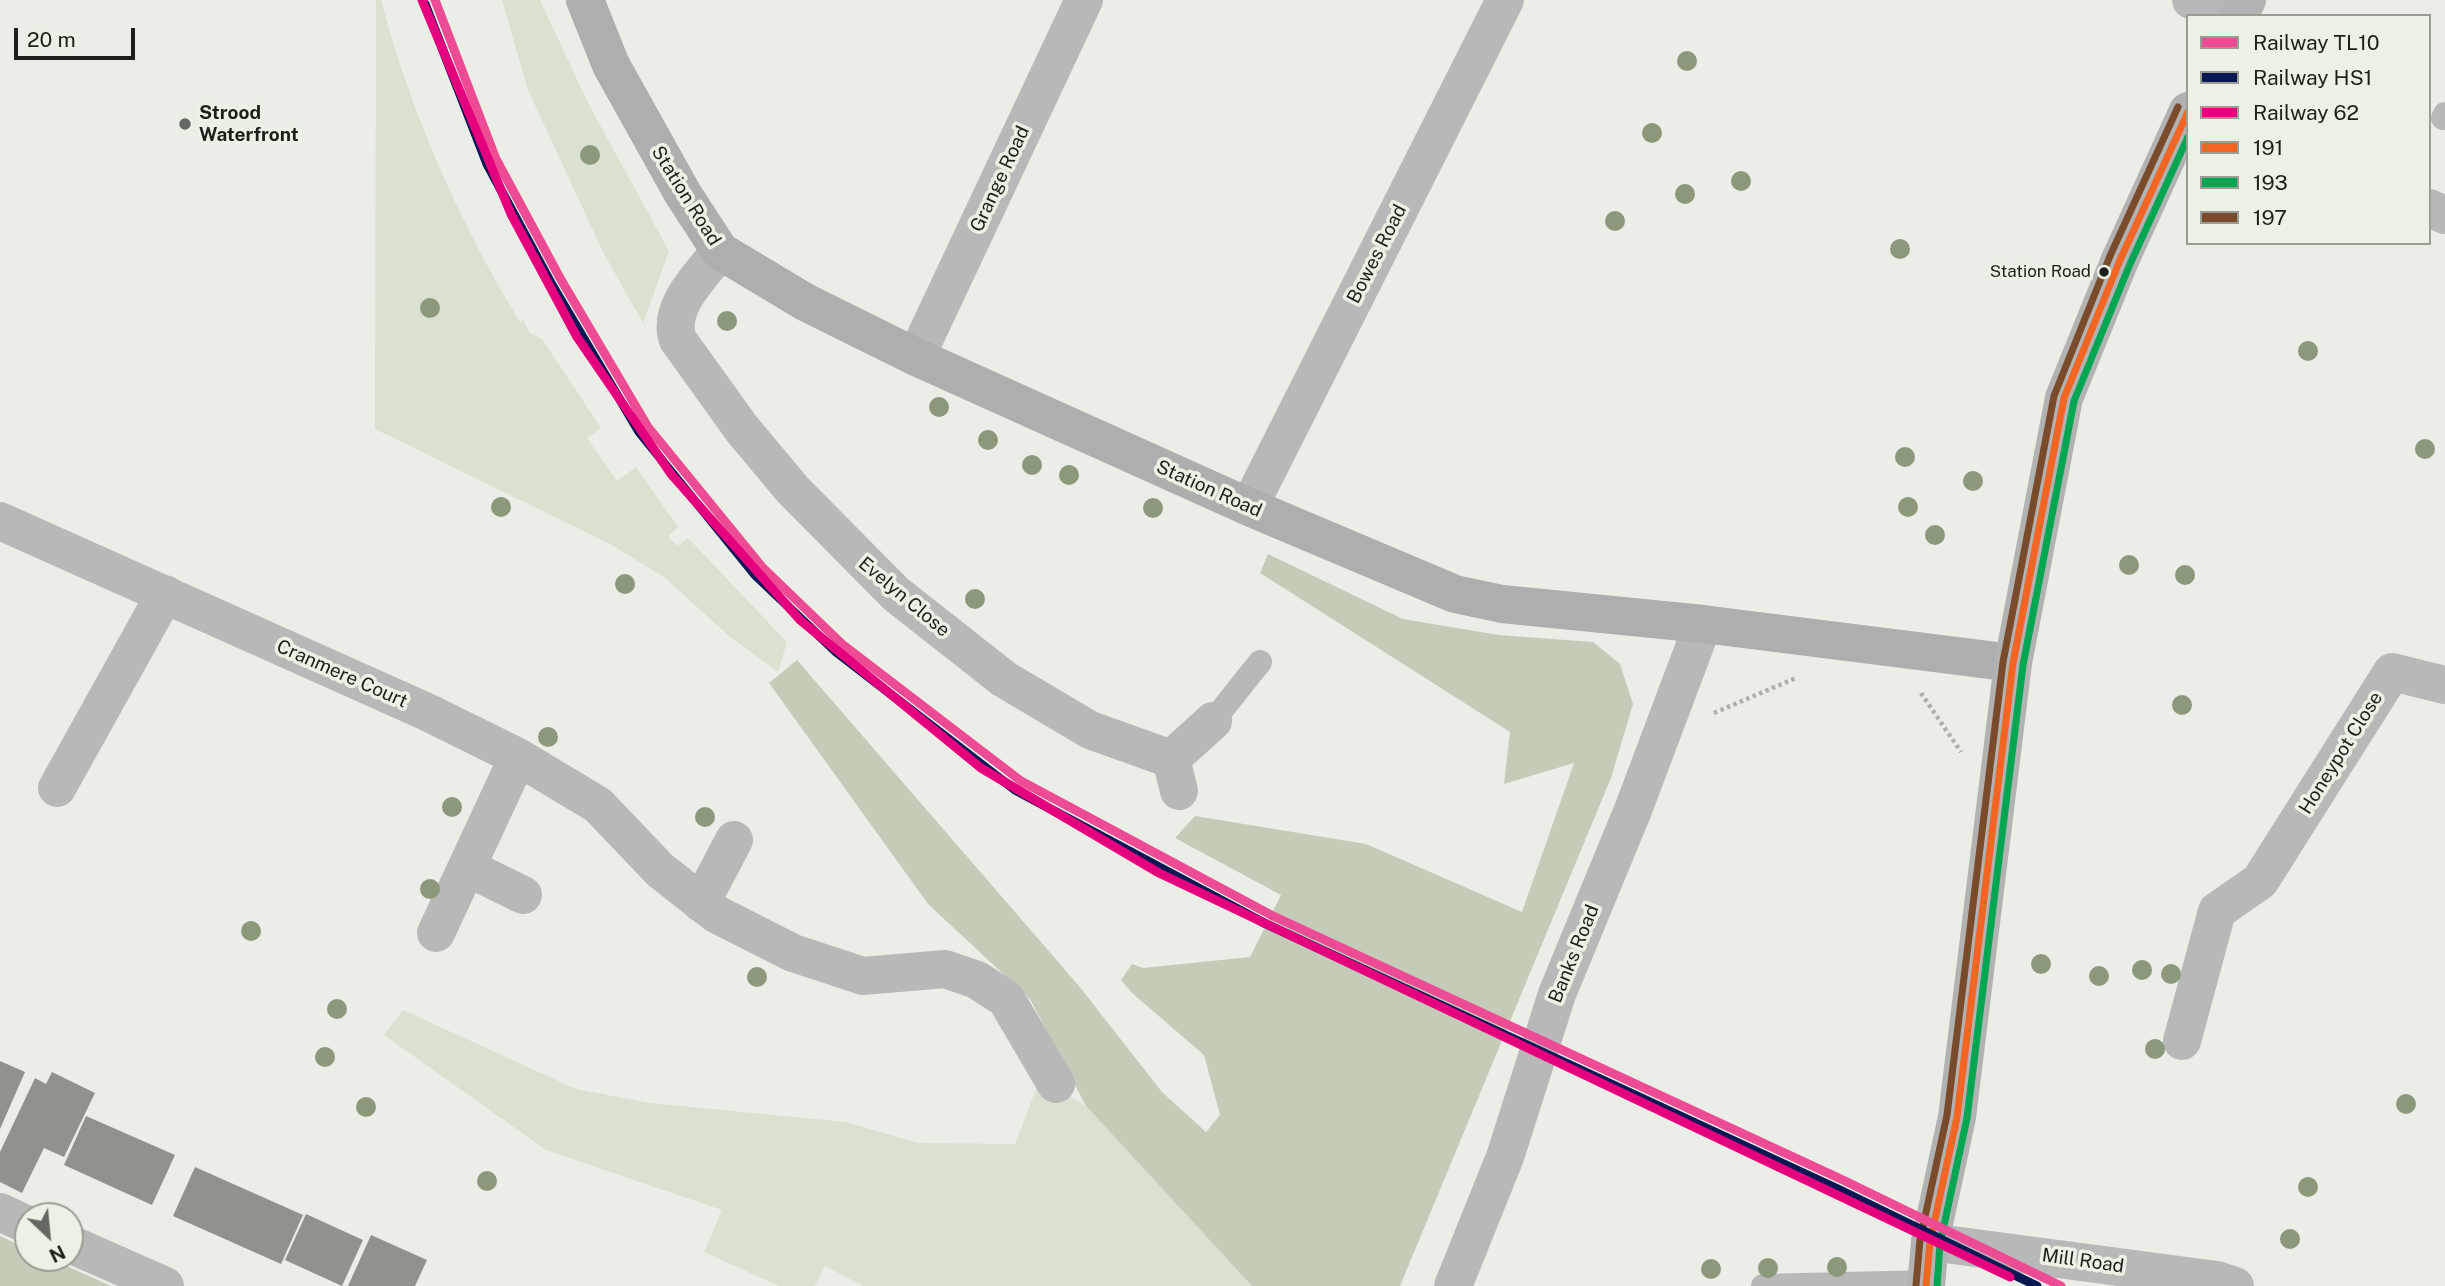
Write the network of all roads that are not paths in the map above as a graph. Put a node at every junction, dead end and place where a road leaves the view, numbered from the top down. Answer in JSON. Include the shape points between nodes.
{"nodes":[{"id":1,"x":585,"y":0,"type":"edge"},
{"id":2,"x":1084,"y":0,"type":"edge"},
{"id":3,"x":1505,"y":0,"type":"edge"},
{"id":4,"x":2191,"y":0,"type":"edge"},
{"id":5,"x":2222,"y":14,"type":"edge"},
{"id":6,"x":2186,"y":115,"type":"edge"},
{"id":7,"x":720,"y":251,"type":"junction"},
{"id":8,"x":916,"y":357,"type":"junction"},
{"id":9,"x":1249,"y":507,"type":"junction"},
{"id":10,"x":0,"y":521,"type":"edge"},
{"id":11,"x":165,"y":594,"type":"junction"},
{"id":12,"x":1703,"y":624,"type":"junction"},
{"id":13,"x":1260,"y":662,"type":"dead end"},
{"id":14,"x":2013,"y":663,"type":"junction"},
{"id":15,"x":2445,"y":685,"type":"edge"},
{"id":16,"x":1213,"y":721,"type":"joint"},
{"id":17,"x":518,"y":757,"type":"junction"},
{"id":18,"x":57,"y":788,"type":"dead end"},
{"id":19,"x":734,"y":840,"type":"dead end"},
{"id":20,"x":468,"y":868,"type":"junction"},
{"id":21,"x":523,"y":895,"type":"dead end"},
{"id":22,"x":701,"y":903,"type":"junction"},
{"id":23,"x":436,"y":933,"type":"dead end"},
{"id":24,"x":2182,"y":1041,"type":"dead end"},
{"id":25,"x":1056,"y":1084,"type":"dead end"},
{"id":26,"x":1930,"y":1242,"type":"junction"},
{"id":27,"x":84,"y":1250,"type":"edge"},
{"id":28,"x":1926,"y":1284,"type":"edge"},
{"id":29,"x":165,"y":1286,"type":"edge"},
{"id":30,"x":1453,"y":1286,"type":"edge"},
{"id":31,"x":1763,"y":1286,"type":"edge"},
{"id":32,"x":2235,"y":1286,"type":"edge"}],
"edges":[{"from":1,"to":7,"type":"main road","name":"Station Road","via":[[611,65]]},
{"from":2,"to":8,"type":"street","name":"Grange Road"},
{"from":3,"to":9,"type":"street","name":"Bowes Road"},
{"from":4,"to":5,"type":"street"},
{"from":6,"to":14,"type":"main road","via":[[2064,398]]},
{"from":7,"to":8,"type":"main road","name":"Station Road","via":[[805,302]]},
{"from":7,"to":16,"type":"street","name":"Evelyn Close","via":[[680,305],[675,331],[681,344],[742,429],[804,502],[889,588],[1004,679],[1175,775]]},
{"from":8,"to":9,"type":"main road","name":"Station Road"},
{"from":9,"to":12,"type":"main road","name":"Station Road","via":[[1455,594],[1502,604]]},
{"from":10,"to":11,"type":"street","name":"Cranmere Court"},
{"from":11,"to":17,"type":"street","name":"Cranmere Court"},
{"from":11,"to":18,"type":"street"},
{"from":12,"to":14,"type":"main road","name":"Station Road"},
{"from":12,"to":30,"type":"street","name":"Banks Road","via":[[1557,994],[1505,1157]]},
{"from":13,"to":16,"type":"lane","name":"Evelyn Close"},
{"from":14,"to":26,"type":"main road","via":[[1957,1117]]},
{"from":15,"to":24,"type":"street","name":"Honeypot Close","via":[[2392,672],[2260,881],[2217,911]]},
{"from":17,"to":20,"type":"street"},
{"from":17,"to":22,"type":"street","name":"Cranmere Court","via":[[598,805],[660,870]]},
{"from":19,"to":22,"type":"street"},
{"from":20,"to":21,"type":"street"},
{"from":20,"to":23,"type":"street"},
{"from":22,"to":25,"type":"street","name":"Cranmere Court","via":[[793,953],[863,976],[945,969],[977,980],[1006,999]]},
{"from":26,"to":28,"type":"main road"},
{"from":26,"to":32,"type":"street","name":"Mill Road"},
{"from":27,"to":29,"type":"street"},
{"from":28,"to":31,"type":"lane"}]}
